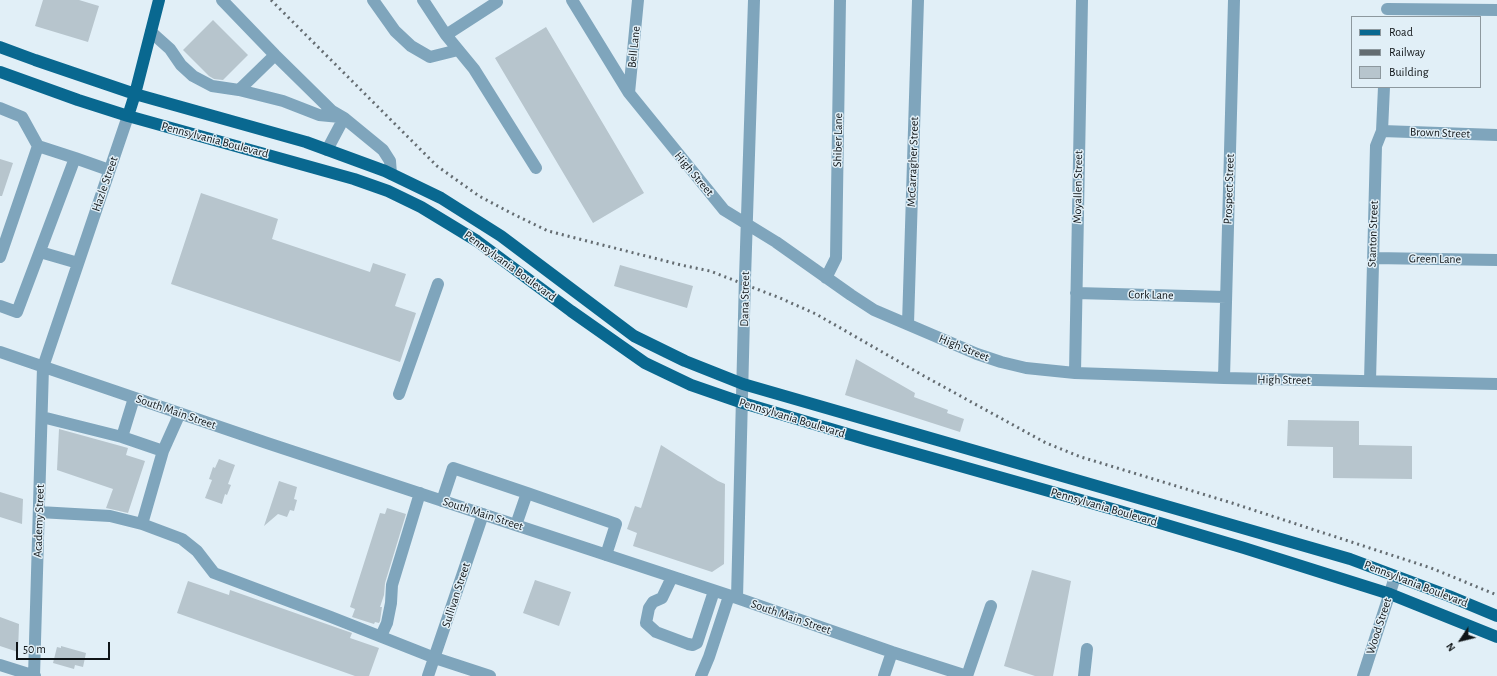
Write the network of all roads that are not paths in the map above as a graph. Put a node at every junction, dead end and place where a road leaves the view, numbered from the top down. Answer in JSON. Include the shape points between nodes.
{"nodes":[{"id":1,"x":159,"y":0,"type":"edge"},
{"id":2,"x":222,"y":0,"type":"edge"},
{"id":3,"x":373,"y":0,"type":"edge"},
{"id":4,"x":423,"y":0,"type":"edge"},
{"id":5,"x":572,"y":0,"type":"edge"},
{"id":6,"x":638,"y":0,"type":"edge"},
{"id":7,"x":754,"y":0,"type":"edge"},
{"id":8,"x":840,"y":0,"type":"edge"},
{"id":9,"x":918,"y":0,"type":"edge"},
{"id":10,"x":1082,"y":0,"type":"edge"},
{"id":11,"x":1234,"y":0,"type":"edge"},
{"id":12,"x":497,"y":2,"type":"dead end"},
{"id":13,"x":1387,"y":9,"type":"edge"},
{"id":14,"x":1497,"y":10,"type":"edge"},
{"id":15,"x":151,"y":32,"type":"junction"},
{"id":16,"x":446,"y":35,"type":"junction"},
{"id":17,"x":0,"y":46,"type":"edge"},
{"id":18,"x":458,"y":50,"type":"junction"},
{"id":19,"x":275,"y":55,"type":"junction"},
{"id":20,"x":0,"y":72,"type":"edge"},
{"id":21,"x":1384,"y":88,"type":"edge"},
{"id":22,"x":239,"y":90,"type":"junction"},
{"id":23,"x":628,"y":93,"type":"junction"},
{"id":24,"x":135,"y":94,"type":"junction"},
{"id":25,"x":0,"y":108,"type":"edge"},
{"id":26,"x":128,"y":116,"type":"junction"},
{"id":27,"x":344,"y":118,"type":"junction"},
{"id":28,"x":1382,"y":131,"type":"junction"},
{"id":29,"x":1497,"y":135,"type":"edge"},
{"id":30,"x":38,"y":146,"type":"junction"},
{"id":31,"x":327,"y":150,"type":"junction"},
{"id":32,"x":75,"y":158,"type":"junction"},
{"id":33,"x":536,"y":168,"type":"dead end"},
{"id":34,"x":109,"y":170,"type":"junction"},
{"id":35,"x":391,"y":174,"type":"junction"},
{"id":36,"x":746,"y":223,"type":"junction"},
{"id":37,"x":40,"y":252,"type":"junction"},
{"id":38,"x":0,"y":257,"type":"edge"},
{"id":39,"x":1373,"y":258,"type":"junction"},
{"id":40,"x":1497,"y":260,"type":"edge"},
{"id":41,"x":78,"y":263,"type":"junction"},
{"id":42,"x":826,"y":278,"type":"junction"},
{"id":43,"x":438,"y":284,"type":"dead end"},
{"id":44,"x":1076,"y":293,"type":"junction"},
{"id":45,"x":1226,"y":297,"type":"junction"},
{"id":46,"x":0,"y":306,"type":"edge"},
{"id":47,"x":908,"y":324,"type":"junction"},
{"id":48,"x":0,"y":352,"type":"edge"},
{"id":49,"x":43,"y":366,"type":"junction"},
{"id":50,"x":1075,"y":373,"type":"junction"},
{"id":51,"x":1224,"y":378,"type":"junction"},
{"id":52,"x":1370,"y":381,"type":"junction"},
{"id":53,"x":743,"y":384,"type":"junction"},
{"id":54,"x":1497,"y":384,"type":"edge"},
{"id":55,"x":399,"y":394,"type":"dead end"},
{"id":56,"x":134,"y":398,"type":"junction"},
{"id":57,"x":743,"y":403,"type":"junction"},
{"id":58,"x":180,"y":413,"type":"junction"},
{"id":59,"x":42,"y":417,"type":"junction"},
{"id":60,"x":122,"y":437,"type":"junction"},
{"id":61,"x":163,"y":451,"type":"junction"},
{"id":62,"x":420,"y":493,"type":"junction"},
{"id":63,"x":527,"y":493,"type":"junction"},
{"id":64,"x":442,"y":501,"type":"junction"},
{"id":65,"x":39,"y":512,"type":"junction"},
{"id":66,"x":483,"y":514,"type":"junction"},
{"id":67,"x":142,"y":524,"type":"junction"},
{"id":68,"x":516,"y":525,"type":"junction"},
{"id":69,"x":606,"y":555,"type":"junction"},
{"id":70,"x":672,"y":577,"type":"junction"},
{"id":71,"x":1395,"y":577,"type":"junction"},
{"id":72,"x":714,"y":591,"type":"junction"},
{"id":73,"x":1390,"y":594,"type":"junction"},
{"id":74,"x":733,"y":597,"type":"junction"},
{"id":75,"x":991,"y":606,"type":"dead end"},
{"id":76,"x":1497,"y":616,"type":"edge"},
{"id":77,"x":381,"y":636,"type":"junction"},
{"id":78,"x":1497,"y":637,"type":"edge"},
{"id":79,"x":1087,"y":649,"type":"dead end"},
{"id":80,"x":892,"y":652,"type":"junction"},
{"id":81,"x":435,"y":658,"type":"junction"},
{"id":82,"x":0,"y":665,"type":"edge"},
{"id":83,"x":34,"y":676,"type":"edge"},
{"id":84,"x":428,"y":676,"type":"edge"},
{"id":85,"x":490,"y":676,"type":"edge"},
{"id":86,"x":701,"y":676,"type":"edge"},
{"id":87,"x":884,"y":676,"type":"edge"},
{"id":88,"x":967,"y":676,"type":"edge"},
{"id":89,"x":1084,"y":676,"type":"edge"},
{"id":90,"x":1363,"y":676,"type":"edge"}],
"edges":[{"from":1,"to":15,"type":"main road","name":"Hazle Street"},
{"from":2,"to":19,"type":"street"},
{"from":3,"to":18,"type":"street","via":[[395,31],[411,46],[430,57]]},
{"from":4,"to":16,"type":"street"},
{"from":5,"to":23,"type":"street","name":"High Street"},
{"from":6,"to":23,"type":"street","name":"Bell Lane"},
{"from":7,"to":36,"type":"street","name":"Dana Street"},
{"from":8,"to":42,"type":"street","name":"Shiber Lane","via":[[836,258]]},
{"from":9,"to":47,"type":"street","name":"McCarragher Street"},
{"from":10,"to":44,"type":"street","name":"Moyallen Street"},
{"from":11,"to":45,"type":"street","name":"Prospect Street"},
{"from":12,"to":16,"type":"street"},
{"from":13,"to":14,"type":"street"},
{"from":15,"to":22,"type":"street","via":[[170,49],[181,65],[193,76],[212,86]]},
{"from":15,"to":24,"type":"main road","name":"Hazle Street"},
{"from":16,"to":18,"type":"street"},
{"from":17,"to":24,"type":"main road","name":"Pennsylvania Boulevard"},
{"from":18,"to":33,"type":"street","via":[[474,69]]},
{"from":19,"to":22,"type":"street"},
{"from":19,"to":27,"type":"street","via":[[332,111]]},
{"from":20,"to":26,"type":"main road","name":"Pennsylvania Boulevard"},
{"from":21,"to":28,"type":"street","name":"Stanton Street"},
{"from":22,"to":27,"type":"street","via":[[283,101],[319,115]]},
{"from":23,"to":36,"type":"street","name":"High Street","via":[[724,210]]},
{"from":24,"to":26,"type":"main road","name":"Hazle Street"},
{"from":24,"to":31,"type":"main road","name":"Pennsylvania Boulevard"},
{"from":25,"to":30,"type":"street","via":[[22,117]]},
{"from":26,"to":34,"type":"street","name":"Hazle Street"},
{"from":26,"to":57,"type":"main road","name":"Pennsylvania Boulevard","via":[[354,179],[388,191],[422,207],[477,241],[571,312],[645,363],[691,384]]},
{"from":27,"to":31,"type":"street"},
{"from":27,"to":35,"type":"street","via":[[383,150],[390,161]]},
{"from":28,"to":29,"type":"street","name":"Brown Street"},
{"from":28,"to":39,"type":"street","name":"Stanton Street","via":[[1376,146]]},
{"from":30,"to":32,"type":"street"},
{"from":30,"to":38,"type":"street"},
{"from":31,"to":35,"type":"main road","name":"Pennsylvania Boulevard"},
{"from":32,"to":34,"type":"street"},
{"from":32,"to":37,"type":"street"},
{"from":34,"to":41,"type":"street","name":"Hazle Street"},
{"from":35,"to":53,"type":"main road","name":"Pennsylvania Boulevard","via":[[441,198],[501,236],[634,336],[685,361]]},
{"from":36,"to":42,"type":"street","name":"High Street"},
{"from":36,"to":53,"type":"street","name":"Dana Street"},
{"from":37,"to":41,"type":"street"},
{"from":37,"to":46,"type":"street","via":[[17,312]]},
{"from":39,"to":40,"type":"street","name":"Green Lane"},
{"from":39,"to":52,"type":"street","name":"Stanton Street"},
{"from":41,"to":49,"type":"street","name":"Hazle Street"},
{"from":42,"to":47,"type":"street","name":"High Street","via":[[874,310]]},
{"from":43,"to":55,"type":"street"},
{"from":44,"to":45,"type":"street","name":"Cork Lane"},
{"from":44,"to":50,"type":"street","name":"Moyallen Street"},
{"from":45,"to":51,"type":"street","name":"Prospect Street"},
{"from":47,"to":50,"type":"street","name":"High Street","via":[[1001,362],[1026,368]]},
{"from":48,"to":49,"type":"street","name":"South Main Street"},
{"from":49,"to":56,"type":"street","name":"South Main Street"},
{"from":49,"to":59,"type":"street","name":"Academy Street"},
{"from":50,"to":51,"type":"street","name":"High Street"},
{"from":51,"to":52,"type":"street","name":"High Street"},
{"from":52,"to":54,"type":"street","name":"High Street"},
{"from":53,"to":57,"type":"street","name":"Dana Street"},
{"from":53,"to":71,"type":"main road","name":"Pennsylvania Boulevard","via":[[1350,559]]},
{"from":56,"to":58,"type":"street","name":"South Main Street"},
{"from":56,"to":60,"type":"street"},
{"from":57,"to":73,"type":"main road","name":"Pennsylvania Boulevard","via":[[1124,512]]},
{"from":57,"to":74,"type":"street","name":"Dana Street"},
{"from":58,"to":61,"type":"street"},
{"from":58,"to":62,"type":"street","name":"South Main Street"},
{"from":59,"to":60,"type":"street"},
{"from":59,"to":65,"type":"street","name":"Academy Street"},
{"from":60,"to":61,"type":"street"},
{"from":61,"to":67,"type":"street"},
{"from":62,"to":64,"type":"street","name":"South Main Street"},
{"from":62,"to":77,"type":"street","via":[[392,586],[387,623]]},
{"from":63,"to":64,"type":"street","via":[[453,468]]},
{"from":63,"to":68,"type":"street"},
{"from":63,"to":69,"type":"street","via":[[616,524]]},
{"from":64,"to":66,"type":"street","name":"South Main Street"},
{"from":65,"to":67,"type":"street","via":[[110,516]]},
{"from":65,"to":83,"type":"street","name":"Academy Street"},
{"from":66,"to":68,"type":"street","name":"South Main Street"},
{"from":66,"to":81,"type":"street","name":"Sullivan Street"},
{"from":67,"to":77,"type":"street","via":[[182,539],[197,551],[214,573]]},
{"from":68,"to":69,"type":"street","name":"South Main Street"},
{"from":69,"to":70,"type":"street","name":"South Main Street"},
{"from":70,"to":72,"type":"street","name":"South Main Street"},
{"from":70,"to":72,"type":"street","via":[[662,598],[653,602],[649,608],[646,623],[656,632],[688,644],[697,644]]},
{"from":71,"to":73,"type":"street","name":"Wood Street"},
{"from":71,"to":76,"type":"main road","name":"Pennsylvania Boulevard"},
{"from":72,"to":74,"type":"street","name":"South Main Street"},
{"from":73,"to":78,"type":"main road","name":"Pennsylvania Boulevard"},
{"from":73,"to":90,"type":"street","name":"Wood Street"},
{"from":74,"to":80,"type":"street","name":"South Main Street"},
{"from":74,"to":86,"type":"street","name":"Dana Street"},
{"from":75,"to":88,"type":"street"},
{"from":77,"to":81,"type":"street"},
{"from":79,"to":89,"type":"street"},
{"from":80,"to":87,"type":"street"},
{"from":80,"to":88,"type":"street","name":"South Main Street"},
{"from":81,"to":84,"type":"street","name":"Sullivan Street"},
{"from":81,"to":85,"type":"street"},
{"from":82,"to":83,"type":"street"}]}
